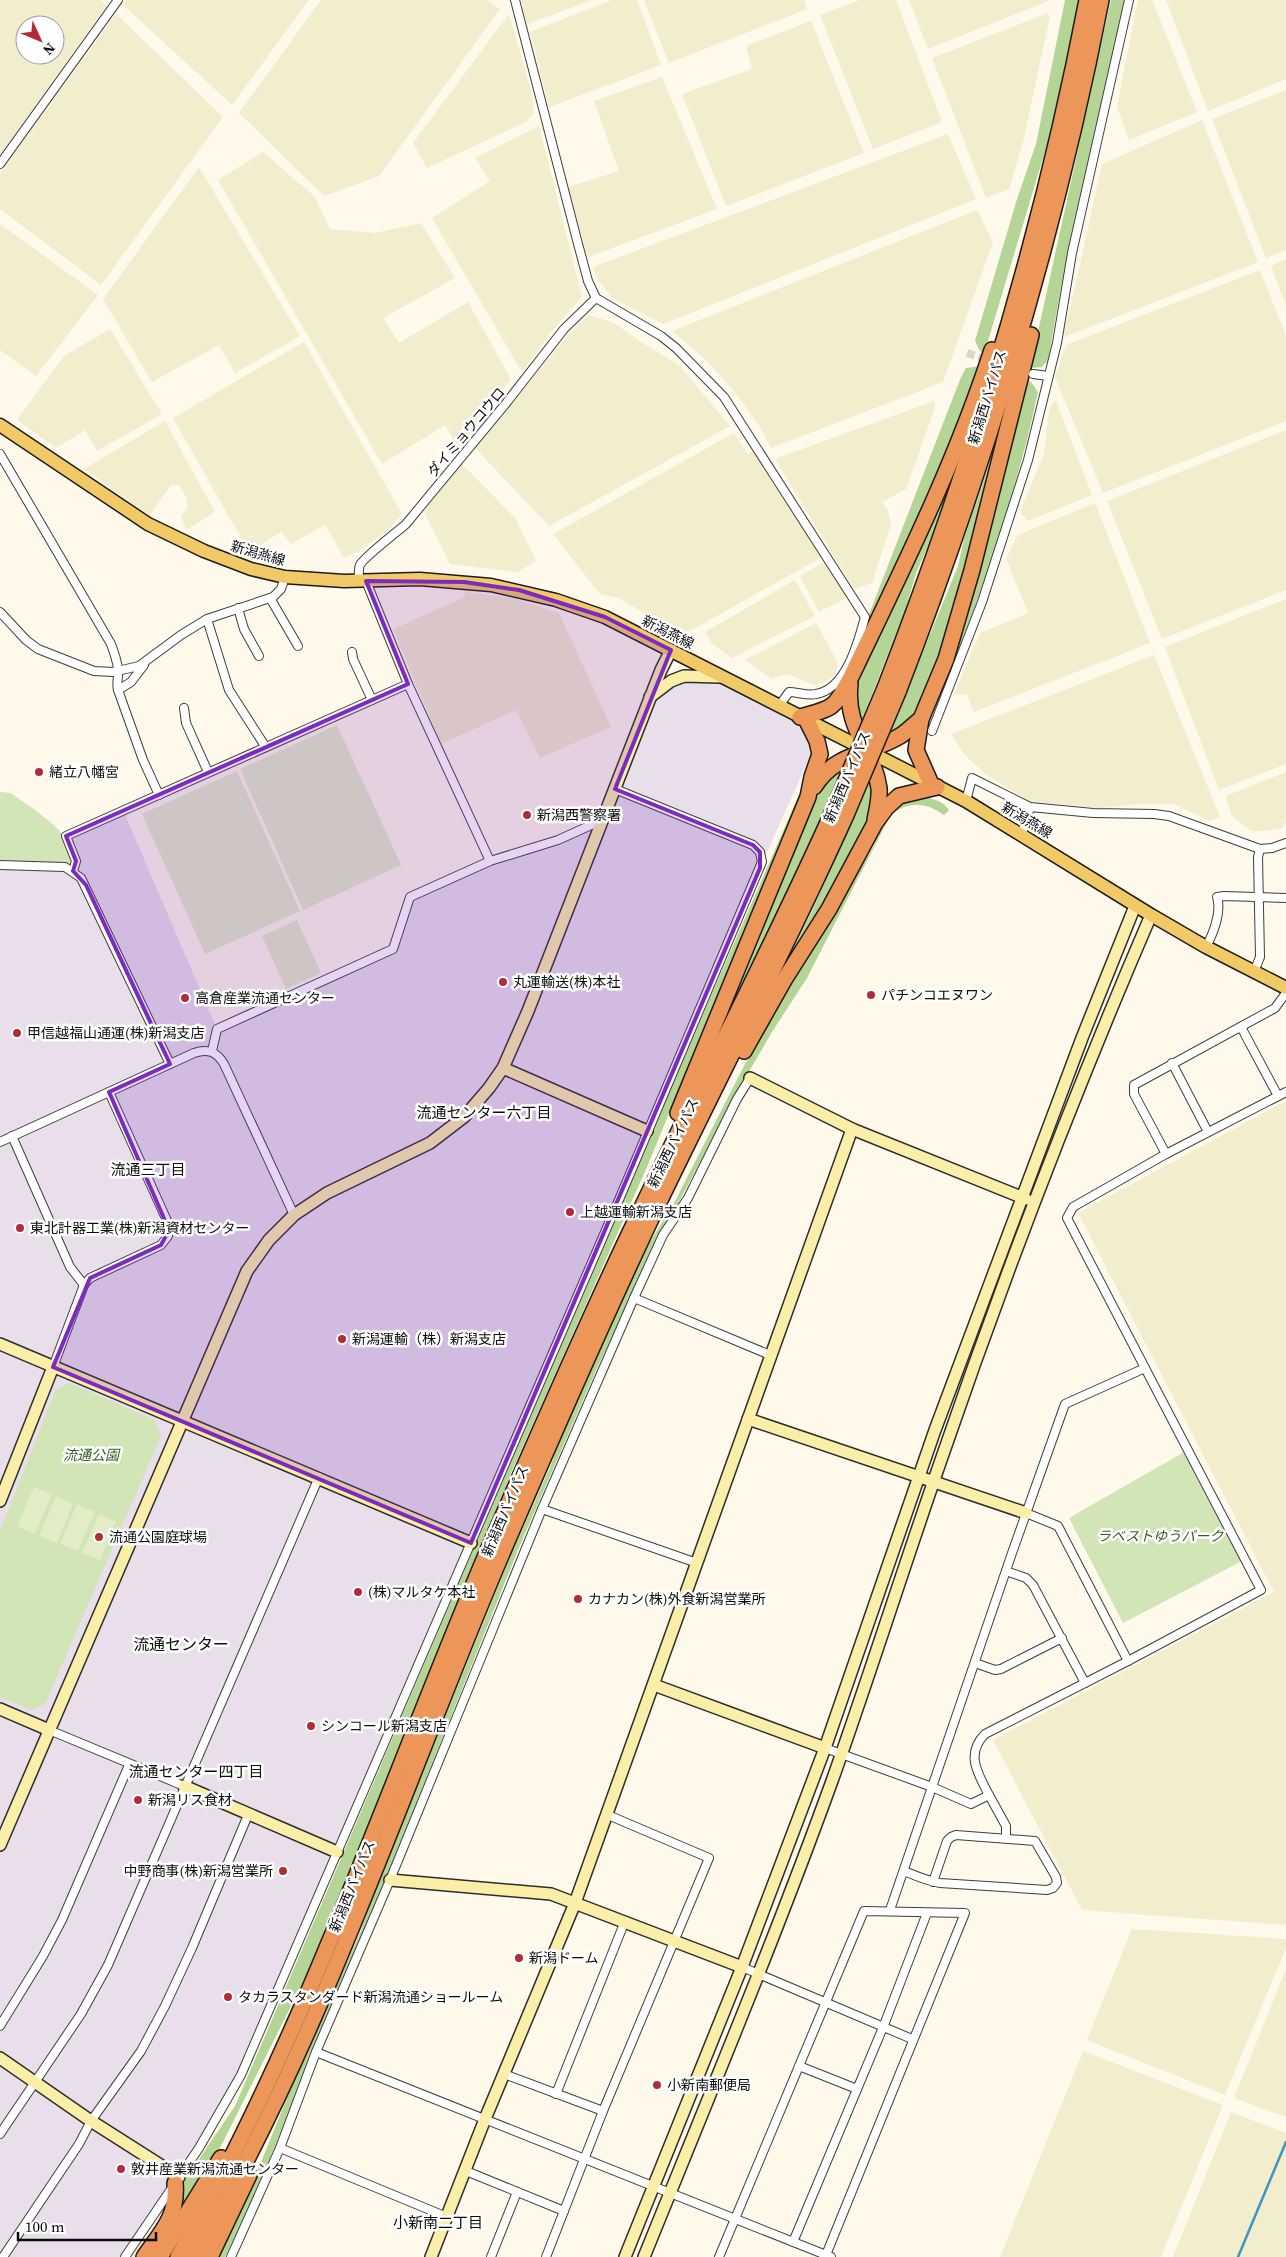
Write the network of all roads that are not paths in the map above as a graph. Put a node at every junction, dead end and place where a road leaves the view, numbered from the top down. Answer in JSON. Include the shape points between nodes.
{"nodes":[{"id":1,"x":118,"y":0,"type":"edge"},
{"id":2,"x":515,"y":0,"type":"edge"},
{"id":3,"x":1087,"y":0,"type":"edge"},
{"id":4,"x":1101,"y":0,"type":"edge"},
{"id":5,"x":1130,"y":0,"type":"edge"},
{"id":6,"x":0,"y":164,"type":"edge"},
{"id":7,"x":1040,"y":240,"type":"junction"},
{"id":8,"x":596,"y":298,"type":"junction"},
{"id":9,"x":1033,"y":374,"type":"dead end"},
{"id":10,"x":1048,"y":376,"type":"junction"},
{"id":11,"x":0,"y":424,"type":"edge"},
{"id":12,"x":0,"y":454,"type":"edge"},
{"id":13,"x":285,"y":577,"type":"junction"},
{"id":14,"x":362,"y":581,"type":"junction"},
{"id":15,"x":270,"y":598,"type":"junction"},
{"id":16,"x":238,"y":608,"type":"junction"},
{"id":17,"x":2,"y":617,"type":"edge"},
{"id":18,"x":207,"y":619,"type":"junction"},
{"id":19,"x":298,"y":646,"type":"dead end"},
{"id":20,"x":671,"y":650,"type":"junction"},
{"id":21,"x":352,"y":652,"type":"dead end"},
{"id":22,"x":259,"y":656,"type":"dead end"},
{"id":23,"x":147,"y":661,"type":"junction"},
{"id":24,"x":118,"y":672,"type":"junction"},
{"id":25,"x":720,"y":677,"type":"junction"},
{"id":26,"x":851,"y":677,"type":"junction"},
{"id":27,"x":408,"y":684,"type":"junction"},
{"id":28,"x":118,"y":690,"type":"junction"},
{"id":29,"x":650,"y":697,"type":"junction"},
{"id":30,"x":372,"y":700,"type":"junction"},
{"id":31,"x":779,"y":706,"type":"junction"},
{"id":32,"x":184,"y":708,"type":"dead end"},
{"id":33,"x":803,"y":718,"type":"junction"},
{"id":34,"x":921,"y":719,"type":"junction"},
{"id":35,"x":932,"y":731,"type":"dead end"},
{"id":36,"x":265,"y":746,"type":"junction"},
{"id":37,"x":866,"y":749,"type":"junction"},
{"id":38,"x":208,"y":772,"type":"junction"},
{"id":39,"x":934,"y":785,"type":"junction"},
{"id":40,"x":614,"y":789,"type":"junction"},
{"id":41,"x":159,"y":795,"type":"junction"},
{"id":42,"x":808,"y":797,"type":"junction"},
{"id":43,"x":966,"y":801,"type":"junction"},
{"id":44,"x":1030,"y":807,"type":"junction"},
{"id":45,"x":600,"y":821,"type":"junction"},
{"id":46,"x":875,"y":823,"type":"junction"},
{"id":47,"x":1022,"y":834,"type":"junction"},
{"id":48,"x":1286,"y":843,"type":"edge"},
{"id":49,"x":1260,"y":849,"type":"junction"},
{"id":50,"x":490,"y":861,"type":"junction"},
{"id":51,"x":0,"y":865,"type":"edge"},
{"id":52,"x":73,"y":871,"type":"junction"},
{"id":53,"x":1259,"y":898,"type":"junction"},
{"id":54,"x":1286,"y":898,"type":"edge"},
{"id":55,"x":1135,"y":906,"type":"junction"},
{"id":56,"x":1151,"y":915,"type":"junction"},
{"id":57,"x":1206,"y":947,"type":"junction"},
{"id":58,"x":1254,"y":972,"type":"junction"},
{"id":59,"x":1286,"y":988,"type":"edge"},
{"id":60,"x":1286,"y":993,"type":"edge"},
{"id":61,"x":1241,"y":1027,"type":"junction"},
{"id":62,"x":212,"y":1051,"type":"junction"},
{"id":63,"x":1172,"y":1063,"type":"junction"},
{"id":64,"x":170,"y":1064,"type":"junction"},
{"id":65,"x":502,"y":1068,"type":"junction"},
{"id":66,"x":750,"y":1078,"type":"joint"},
{"id":67,"x":109,"y":1092,"type":"junction"},
{"id":68,"x":1286,"y":1092,"type":"edge"},
{"id":69,"x":1278,"y":1096,"type":"junction"},
{"id":70,"x":852,"y":1130,"type":"junction"},
{"id":71,"x":647,"y":1131,"type":"junction"},
{"id":72,"x":1208,"y":1132,"type":"junction"},
{"id":73,"x":12,"y":1136,"type":"junction"},
{"id":74,"x":0,"y":1142,"type":"edge"},
{"id":75,"x":1166,"y":1154,"type":"junction"},
{"id":76,"x":1021,"y":1197,"type":"junction"},
{"id":77,"x":1035,"y":1203,"type":"junction"},
{"id":78,"x":294,"y":1215,"type":"junction"},
{"id":79,"x":645,"y":1216,"type":"junction"},
{"id":80,"x":84,"y":1285,"type":"junction"},
{"id":81,"x":634,"y":1298,"type":"junction"},
{"id":82,"x":0,"y":1344,"type":"edge"},
{"id":83,"x":770,"y":1355,"type":"junction"},
{"id":84,"x":53,"y":1367,"type":"junction"},
{"id":85,"x":1145,"y":1368,"type":"junction"},
{"id":86,"x":748,"y":1419,"type":"junction"},
{"id":87,"x":181,"y":1422,"type":"junction"},
{"id":88,"x":319,"y":1477,"type":"junction"},
{"id":89,"x":918,"y":1478,"type":"junction"},
{"id":90,"x":933,"y":1484,"type":"junction"},
{"id":91,"x":0,"y":1500,"type":"edge"},
{"id":92,"x":542,"y":1509,"type":"junction"},
{"id":93,"x":1026,"y":1513,"type":"junction"},
{"id":94,"x":471,"y":1543,"type":"junction"},
{"id":95,"x":697,"y":1563,"type":"junction"},
{"id":96,"x":1006,"y":1571,"type":"junction"},
{"id":97,"x":1062,"y":1638,"type":"junction"},
{"id":98,"x":1128,"y":1661,"type":"junction"},
{"id":99,"x":975,"y":1663,"type":"junction"},
{"id":100,"x":1085,"y":1683,"type":"junction"},
{"id":101,"x":654,"y":1685,"type":"junction"},
{"id":102,"x":0,"y":1709,"type":"edge"},
{"id":103,"x":49,"y":1730,"type":"junction"},
{"id":104,"x":825,"y":1748,"type":"junction"},
{"id":105,"x":841,"y":1754,"type":"junction"},
{"id":106,"x":129,"y":1765,"type":"junction"},
{"id":107,"x":184,"y":1786,"type":"junction"},
{"id":108,"x":932,"y":1787,"type":"junction"},
{"id":109,"x":989,"y":1795,"type":"junction"},
{"id":110,"x":248,"y":1815,"type":"junction"},
{"id":111,"x":608,"y":1815,"type":"junction"},
{"id":112,"x":1006,"y":1838,"type":"junction"},
{"id":113,"x":0,"y":1845,"type":"edge"},
{"id":114,"x":338,"y":1852,"type":"junction"},
{"id":115,"x":904,"y":1871,"type":"junction"},
{"id":116,"x":390,"y":1880,"type":"junction"},
{"id":117,"x":933,"y":1882,"type":"junction"},
{"id":118,"x":575,"y":1903,"type":"junction"},
{"id":119,"x":890,"y":1910,"type":"junction"},
{"id":120,"x":927,"y":1913,"type":"junction"},
{"id":121,"x":625,"y":1921,"type":"junction"},
{"id":122,"x":676,"y":1940,"type":"junction"},
{"id":123,"x":742,"y":1967,"type":"junction"},
{"id":124,"x":759,"y":1974,"type":"junction"},
{"id":125,"x":826,"y":2002,"type":"junction"},
{"id":126,"x":300,"y":2012,"type":"junction"},
{"id":127,"x":884,"y":2025,"type":"junction"},
{"id":128,"x":0,"y":2026,"type":"edge"},
{"id":129,"x":912,"y":2039,"type":"junction"},
{"id":130,"x":316,"y":2052,"type":"junction"},
{"id":131,"x":0,"y":2058,"type":"edge"},
{"id":132,"x":799,"y":2066,"type":"junction"},
{"id":133,"x":504,"y":2074,"type":"junction"},
{"id":134,"x":35,"y":2083,"type":"junction"},
{"id":135,"x":857,"y":2088,"type":"junction"},
{"id":136,"x":278,"y":2094,"type":"junction"},
{"id":137,"x":556,"y":2094,"type":"junction"},
{"id":138,"x":603,"y":2111,"type":"junction"},
{"id":139,"x":485,"y":2119,"type":"junction"},
{"id":140,"x":91,"y":2121,"type":"junction"},
{"id":141,"x":0,"y":2134,"type":"edge"},
{"id":142,"x":280,"y":2148,"type":"junction"},
{"id":143,"x":585,"y":2160,"type":"junction"},
{"id":144,"x":466,"y":2171,"type":"junction"},
{"id":145,"x":177,"y":2180,"type":"junction"},
{"id":146,"x":653,"y":2187,"type":"junction"},
{"id":147,"x":517,"y":2192,"type":"junction"},
{"id":148,"x":670,"y":2194,"type":"junction"},
{"id":149,"x":564,"y":2211,"type":"junction"},
{"id":150,"x":447,"y":2217,"type":"junction"},
{"id":151,"x":735,"y":2219,"type":"junction"},
{"id":152,"x":793,"y":2242,"type":"junction"},
{"id":153,"x":829,"y":2256,"type":"edge"},
{"id":154,"x":3,"y":2257,"type":"edge"},
{"id":155,"x":125,"y":2257,"type":"edge"},
{"id":156,"x":144,"y":2257,"type":"edge"},
{"id":157,"x":160,"y":2257,"type":"edge"},
{"id":158,"x":178,"y":2257,"type":"edge"},
{"id":159,"x":194,"y":2257,"type":"edge"},
{"id":160,"x":210,"y":2257,"type":"edge"},
{"id":161,"x":231,"y":2257,"type":"edge"},
{"id":162,"x":431,"y":2257,"type":"edge"},
{"id":163,"x":491,"y":2257,"type":"edge"},
{"id":164,"x":546,"y":2257,"type":"edge"},
{"id":165,"x":625,"y":2257,"type":"edge"},
{"id":166,"x":644,"y":2257,"type":"edge"},
{"id":167,"x":719,"y":2257,"type":"edge"}],
"edges":[{"from":1,"to":6,"type":"street"},
{"from":2,"to":8,"type":"street","via":[[588,281]]},
{"from":3,"to":7,"type":"highway","name":"新潟西バイパス"},
{"from":4,"to":7,"type":"highway","name":"新潟西バイパス","via":[[1069,153]]},
{"from":5,"to":10,"type":"street","via":[[1072,253],[1057,343]]},
{"from":7,"to":26,"type":"highway","via":[[1003,314],[960,441],[923,527]]},
{"from":7,"to":34,"type":"highway","via":[[1034,323],[972,570],[946,659]]},
{"from":7,"to":79,"type":"highway","name":"新潟西バイパス","bridge":true,"via":[[892,690],[840,812],[793,899]]},
{"from":8,"to":14,"type":"street","name":"ダイミョウコウロ","via":[[564,329],[406,524],[363,560],[359,567]]},
{"from":8,"to":31,"type":"street","via":[[661,336],[724,398],[866,617],[841,679],[813,695],[789,692]]},
{"from":9,"to":10,"type":"street"},
{"from":10,"to":35,"type":"street","via":[[1028,460],[1005,534]]},
{"from":11,"to":13,"type":"main road","name":"新潟燕線","via":[[155,528],[204,552]]},
{"from":12,"to":24,"type":"street","via":[[111,644]]},
{"from":13,"to":14,"type":"main road","name":"新潟燕線"},
{"from":13,"to":15,"type":"street","via":[[281,589]]},
{"from":14,"to":20,"type":"main road","name":"新潟燕線","via":[[420,579],[519,590],[605,617]]},
{"from":14,"to":27,"type":"street"},
{"from":15,"to":16,"type":"street"},
{"from":15,"to":19,"type":"street"},
{"from":16,"to":18,"type":"street"},
{"from":16,"to":22,"type":"street","via":[[244,629]]},
{"from":17,"to":24,"type":"street","via":[[38,649],[94,671]]},
{"from":18,"to":23,"type":"street"},
{"from":18,"to":36,"type":"street","via":[[229,690]]},
{"from":20,"to":25,"type":"main road","name":"新潟燕線"},
{"from":20,"to":29,"type":"street"},
{"from":21,"to":30,"type":"street"},
{"from":23,"to":24,"type":"street"},
{"from":23,"to":28,"type":"street","via":[[131,682]]},
{"from":24,"to":28,"type":"street"},
{"from":25,"to":29,"type":"street","via":[[684,676]]},
{"from":25,"to":31,"type":"main road","name":"新潟燕線"},
{"from":26,"to":33,"type":"highway","via":[[832,707]]},
{"from":26,"to":37,"type":"highway","via":[[850,713]]},
{"from":27,"to":30,"type":"street"},
{"from":27,"to":50,"type":"street"},
{"from":28,"to":41,"type":"street"},
{"from":29,"to":40,"type":"street"},
{"from":30,"to":36,"type":"street"},
{"from":31,"to":33,"type":"main road","name":"新潟燕線"},
{"from":32,"to":38,"type":"street","via":[[186,723]]},
{"from":33,"to":37,"type":"main road","name":"新潟燕線"},
{"from":33,"to":42,"type":"highway","via":[[818,741],[820,754]]},
{"from":34,"to":37,"type":"highway","via":[[899,737]]},
{"from":34,"to":39,"type":"highway","via":[[916,750]]},
{"from":36,"to":38,"type":"street"},
{"from":37,"to":39,"type":"main road","name":"新潟燕線"},
{"from":37,"to":42,"type":"highway","via":[[832,766]]},
{"from":37,"to":46,"type":"highway","via":[[879,788]]},
{"from":38,"to":41,"type":"street"},
{"from":39,"to":43,"type":"main road","name":"新潟燕線"},
{"from":39,"to":46,"type":"highway","via":[[899,796]]},
{"from":40,"to":45,"type":"street"},
{"from":40,"to":71,"type":"street","via":[[753,845],[762,857]]},
{"from":41,"to":52,"type":"street","via":[[66,836],[76,861]]},
{"from":42,"to":79,"type":"highway","via":[[689,1085]]},
{"from":43,"to":44,"type":"street","via":[[972,778]]},
{"from":43,"to":47,"type":"main road","name":"新潟燕線"},
{"from":44,"to":47,"type":"street"},
{"from":44,"to":49,"type":"street","via":[[1093,814],[1170,816]]},
{"from":45,"to":50,"type":"street","via":[[558,840]]},
{"from":45,"to":65,"type":"street","via":[[528,1011]]},
{"from":46,"to":79,"type":"highway","via":[[829,909]]},
{"from":47,"to":55,"type":"main road","name":"新潟燕線"},
{"from":48,"to":49,"type":"street"},
{"from":49,"to":53,"type":"street"},
{"from":50,"to":62,"type":"street","via":[[410,896],[393,949],[217,1029]]},
{"from":51,"to":52,"type":"street","via":[[65,867]]},
{"from":52,"to":64,"type":"street","via":[[86,885]]},
{"from":53,"to":54,"type":"street"},
{"from":53,"to":57,"type":"street","via":[[1217,897],[1219,905],[1213,933]]},
{"from":53,"to":58,"type":"street","via":[[1260,957]]},
{"from":55,"to":56,"type":"main road","name":"新潟燕線"},
{"from":55,"to":76,"type":"street"},
{"from":56,"to":57,"type":"main road","name":"新潟燕線"},
{"from":56,"to":77,"type":"street","via":[[1096,1041]]},
{"from":57,"to":58,"type":"main road","name":"新潟燕線"},
{"from":58,"to":59,"type":"main road","name":"新潟燕線"},
{"from":60,"to":61,"type":"street","via":[[1276,1008]]},
{"from":61,"to":63,"type":"street"},
{"from":61,"to":69,"type":"street"},
{"from":62,"to":64,"type":"street","via":[[200,1051]]},
{"from":62,"to":78,"type":"street","via":[[224,1064]]},
{"from":63,"to":72,"type":"street"},
{"from":63,"to":75,"type":"street","via":[[1134,1085]]},
{"from":64,"to":67,"type":"street"},
{"from":65,"to":71,"type":"street"},
{"from":65,"to":78,"type":"street","via":[[476,1104],[430,1143],[327,1194]]},
{"from":66,"to":70,"type":"street"},
{"from":66,"to":81,"type":"street","via":[[688,1198],[664,1235]]},
{"from":67,"to":73,"type":"street"},
{"from":67,"to":80,"type":"street","via":[[169,1230],[161,1245],[96,1274]]},
{"from":68,"to":69,"type":"street"},
{"from":69,"to":72,"type":"street"},
{"from":70,"to":76,"type":"street"},
{"from":70,"to":83,"type":"street"},
{"from":71,"to":94,"type":"street"},
{"from":72,"to":75,"type":"street"},
{"from":73,"to":74,"type":"street"},
{"from":73,"to":80,"type":"street","via":[[70,1267]]},
{"from":75,"to":85,"type":"street","via":[[1072,1207],[1067,1218]]},
{"from":76,"to":77,"type":"street"},
{"from":76,"to":89,"type":"street"},
{"from":77,"to":90,"type":"street"},
{"from":78,"to":87,"type":"street","via":[[269,1240],[247,1272]]},
{"from":79,"to":126,"type":"highway","name":"新潟西バイパス","via":[[570,1362],[485,1558]]},
{"from":79,"to":136,"type":"highway","name":"新潟西バイパス","via":[[498,1563],[356,1914]]},
{"from":80,"to":84,"type":"street"},
{"from":81,"to":83,"type":"street"},
{"from":81,"to":92,"type":"street"},
{"from":82,"to":84,"type":"street"},
{"from":83,"to":86,"type":"street"},
{"from":84,"to":87,"type":"street"},
{"from":84,"to":91,"type":"street"},
{"from":85,"to":93,"type":"street","via":[[1065,1404]]},
{"from":85,"to":98,"type":"street","via":[[1261,1590]]},
{"from":86,"to":89,"type":"street"},
{"from":86,"to":95,"type":"street"},
{"from":87,"to":88,"type":"street"},
{"from":87,"to":103,"type":"street"},
{"from":88,"to":94,"type":"street"},
{"from":88,"to":107,"type":"street"},
{"from":89,"to":90,"type":"street"},
{"from":89,"to":104,"type":"street"},
{"from":90,"to":93,"type":"street"},
{"from":90,"to":105,"type":"street"},
{"from":92,"to":95,"type":"street"},
{"from":92,"to":116,"type":"street"},
{"from":93,"to":96,"type":"street"},
{"from":93,"to":98,"type":"street","via":[[1058,1526]]},
{"from":94,"to":114,"type":"street"},
{"from":95,"to":101,"type":"street"},
{"from":96,"to":97,"type":"street","via":[[1030,1580]]},
{"from":96,"to":99,"type":"street"},
{"from":97,"to":99,"type":"street","via":[[1002,1669]]},
{"from":97,"to":100,"type":"street"},
{"from":98,"to":100,"type":"street"},
{"from":99,"to":108,"type":"street"},
{"from":100,"to":109,"type":"street","via":[[979,1740],[973,1757],[974,1766]]},
{"from":101,"to":104,"type":"street"},
{"from":101,"to":111,"type":"street"},
{"from":102,"to":103,"type":"street"},
{"from":103,"to":106,"type":"street"},
{"from":103,"to":113,"type":"street"},
{"from":104,"to":105,"type":"street"},
{"from":104,"to":123,"type":"street"},
{"from":105,"to":108,"type":"street"},
{"from":105,"to":124,"type":"street"},
{"from":106,"to":107,"type":"street"},
{"from":106,"to":128,"type":"street","via":[[62,1920]]},
{"from":107,"to":110,"type":"street"},
{"from":107,"to":134,"type":"street","via":[[108,1965],[81,2014]]},
{"from":108,"to":109,"type":"street","via":[[971,1804]]},
{"from":108,"to":115,"type":"street"},
{"from":109,"to":112,"type":"street","via":[[1006,1826]]},
{"from":110,"to":114,"type":"street"},
{"from":110,"to":140,"type":"street","via":[[165,2006],[141,2051]]},
{"from":111,"to":118,"type":"street"},
{"from":111,"to":122,"type":"street","via":[[710,1858]]},
{"from":112,"to":117,"type":"street","via":[[950,1836]]},
{"from":112,"to":117,"type":"street","via":[[1039,1844],[1057,1884],[1047,1890]]},
{"from":114,"to":145,"type":"street","via":[[241,2075]]},
{"from":115,"to":117,"type":"street"},
{"from":115,"to":119,"type":"street"},
{"from":116,"to":118,"type":"street","via":[[551,1894]]},
{"from":116,"to":130,"type":"street"},
{"from":118,"to":121,"type":"street"},
{"from":118,"to":133,"type":"street"},
{"from":119,"to":120,"type":"street"},
{"from":119,"to":125,"type":"street","via":[[864,1911]]},
{"from":120,"to":127,"type":"street"},
{"from":120,"to":129,"type":"street","via":[[965,1913]]},
{"from":121,"to":122,"type":"street"},
{"from":121,"to":137,"type":"street"},
{"from":122,"to":123,"type":"street"},
{"from":122,"to":138,"type":"street"},
{"from":123,"to":124,"type":"street"},
{"from":123,"to":146,"type":"street"},
{"from":124,"to":125,"type":"street"},
{"from":124,"to":148,"type":"street"},
{"from":125,"to":127,"type":"street"},
{"from":125,"to":132,"type":"street"},
{"from":126,"to":157,"type":"highway","via":[[207,2182]]},
{"from":126,"to":158,"type":"highway","name":"新潟西バイパス","via":[[234,2153]]},
{"from":127,"to":129,"type":"street"},
{"from":127,"to":135,"type":"street"},
{"from":129,"to":153,"type":"street"},
{"from":130,"to":139,"type":"street"},
{"from":130,"to":142,"type":"street"},
{"from":131,"to":134,"type":"street"},
{"from":132,"to":135,"type":"street"},
{"from":132,"to":151,"type":"street"},
{"from":133,"to":137,"type":"street"},
{"from":133,"to":139,"type":"street"},
{"from":134,"to":140,"type":"street"},
{"from":134,"to":141,"type":"street"},
{"from":135,"to":152,"type":"street"},
{"from":136,"to":159,"type":"highway","name":"新潟西バイパス"},
{"from":136,"to":160,"type":"highway","via":[[256,2156]]},
{"from":137,"to":138,"type":"street"},
{"from":138,"to":143,"type":"street"},
{"from":139,"to":143,"type":"street"},
{"from":139,"to":144,"type":"street"},
{"from":140,"to":145,"type":"street"},
{"from":140,"to":154,"type":"street"},
{"from":142,"to":150,"type":"street"},
{"from":142,"to":161,"type":"street"},
{"from":143,"to":146,"type":"street"},
{"from":143,"to":149,"type":"street"},
{"from":144,"to":147,"type":"street"},
{"from":144,"to":150,"type":"street"},
{"from":145,"to":155,"type":"street"},
{"from":145,"to":156,"type":"highway","via":[[174,2210]]},
{"from":146,"to":148,"type":"street"},
{"from":146,"to":165,"type":"street"},
{"from":147,"to":149,"type":"street"},
{"from":147,"to":163,"type":"street"},
{"from":148,"to":151,"type":"street"},
{"from":148,"to":166,"type":"street"},
{"from":149,"to":164,"type":"street"},
{"from":150,"to":162,"type":"street"},
{"from":151,"to":152,"type":"street"},
{"from":151,"to":167,"type":"street"},
{"from":152,"to":153,"type":"street"}]}
